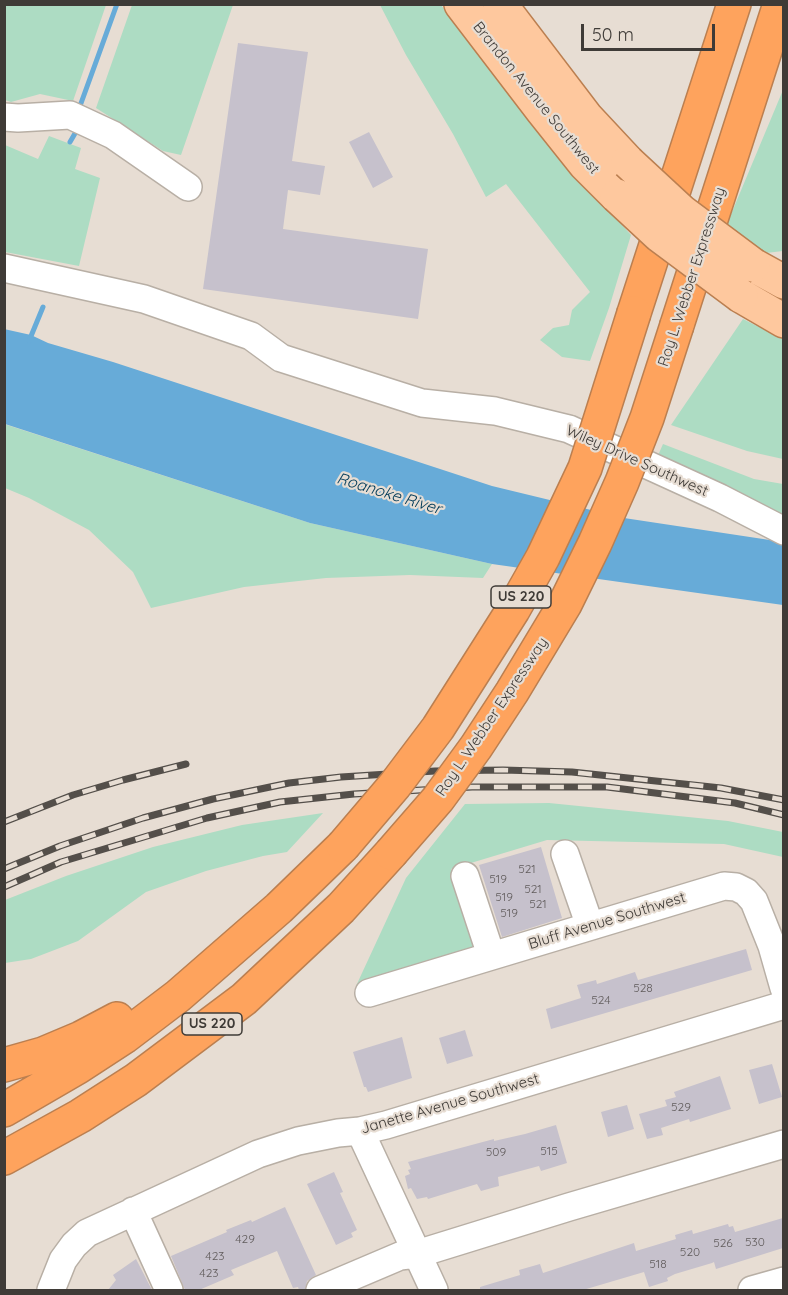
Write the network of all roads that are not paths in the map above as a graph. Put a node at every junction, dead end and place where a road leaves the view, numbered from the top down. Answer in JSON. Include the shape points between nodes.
{"nodes":[{"id":1,"x":461,"y":4,"type":"edge"},
{"id":2,"x":500,"y":4,"type":"edge"},
{"id":3,"x":734,"y":4,"type":"edge"},
{"id":4,"x":780,"y":4,"type":"edge"},
{"id":5,"x":4,"y":117,"type":"edge"},
{"id":6,"x":188,"y":187,"type":"dead end"},
{"id":7,"x":4,"y":268,"type":"edge"},
{"id":8,"x":783,"y":282,"type":"edge"},
{"id":9,"x":783,"y":321,"type":"edge"},
{"id":10,"x":783,"y":531,"type":"edge"},
{"id":11,"x":565,"y":854,"type":"dead end"},
{"id":12,"x":465,"y":876,"type":"dead end"},
{"id":13,"x":279,"y":908,"type":"junction"},
{"id":14,"x":590,"y":926,"type":"junction"},
{"id":15,"x":491,"y":955,"type":"junction"},
{"id":16,"x":783,"y":988,"type":"edge"},
{"id":17,"x":369,"y":993,"type":"dead end"},
{"id":18,"x":783,"y":1005,"type":"edge"},
{"id":19,"x":4,"y":1065,"type":"edge"},
{"id":20,"x":136,"y":1080,"type":"junction"},
{"id":21,"x":4,"y":1110,"type":"edge"},
{"id":22,"x":360,"y":1131,"type":"junction"},
{"id":23,"x":783,"y":1144,"type":"edge"},
{"id":24,"x":4,"y":1158,"type":"edge"},
{"id":25,"x":4,"y":1174,"type":"edge"},
{"id":26,"x":133,"y":1211,"type":"junction"},
{"id":27,"x":417,"y":1254,"type":"junction"},
{"id":28,"x":783,"y":1281,"type":"edge"},
{"id":29,"x":51,"y":1290,"type":"edge"},
{"id":30,"x":169,"y":1290,"type":"edge"},
{"id":31,"x":320,"y":1290,"type":"edge"},
{"id":32,"x":434,"y":1290,"type":"edge"},
{"id":33,"x":753,"y":1290,"type":"edge"}],
"edges":[{"from":1,"to":9,"type":"main road","name":"Brandon Avenue Southwest","bridge":true,"via":[[585,164],[617,196],[659,235],[741,296]]},
{"from":2,"to":8,"type":"main road","name":"Brandon Avenue Southwest","bridge":true,"via":[[586,117],[628,162],[682,212],[753,265]]},
{"from":3,"to":13,"type":"highway","number":"US 220","bridge":true,"via":[[585,468],[543,557],[438,728],[343,846]]},
{"from":4,"to":20,"type":"highway","name":"Roy L. Webber Expressway","number":"US 220","bridge":true,"via":[[647,418],[595,543],[524,674],[438,799],[341,908],[244,999]]},
{"from":5,"to":6,"type":"street","via":[[70,115],[113,135]]},
{"from":7,"to":10,"type":"street","name":"Wiley Drive Southwest","via":[[144,299],[251,336],[281,358],[422,403],[495,411],[569,429]]},
{"from":11,"to":14,"type":"street"},
{"from":12,"to":15,"type":"street"},
{"from":13,"to":19,"type":"highway","via":[[125,1015],[43,1054]]},
{"from":13,"to":21,"type":"highway","number":"US 220","via":[[178,996],[124,1036]]},
{"from":14,"to":15,"type":"street","name":"Bluff Avenue Southwest"},
{"from":14,"to":16,"type":"street","name":"Bluff Avenue Southwest","via":[[724,886],[736,887],[754,901]]},
{"from":15,"to":17,"type":"street","name":"Bluff Avenue Southwest"},
{"from":18,"to":22,"type":"street","name":"Janette Avenue Southwest"},
{"from":20,"to":24,"type":"highway","name":"Roy L. Webber Expressway","number":"US 220"},
{"from":20,"to":25,"type":"highway","via":[[75,1129]]},
{"from":22,"to":26,"type":"street","name":"Janette Avenue Southwest","via":[[298,1141],[258,1154]]},
{"from":22,"to":27,"type":"street"},
{"from":23,"to":27,"type":"street"},
{"from":26,"to":29,"type":"street","name":"Janette Avenue Southwest","via":[[87,1233],[74,1245]]},
{"from":26,"to":30,"type":"street"},
{"from":27,"to":31,"type":"street","via":[[400,1256]]},
{"from":27,"to":32,"type":"street"},
{"from":28,"to":33,"type":"street"}]}
